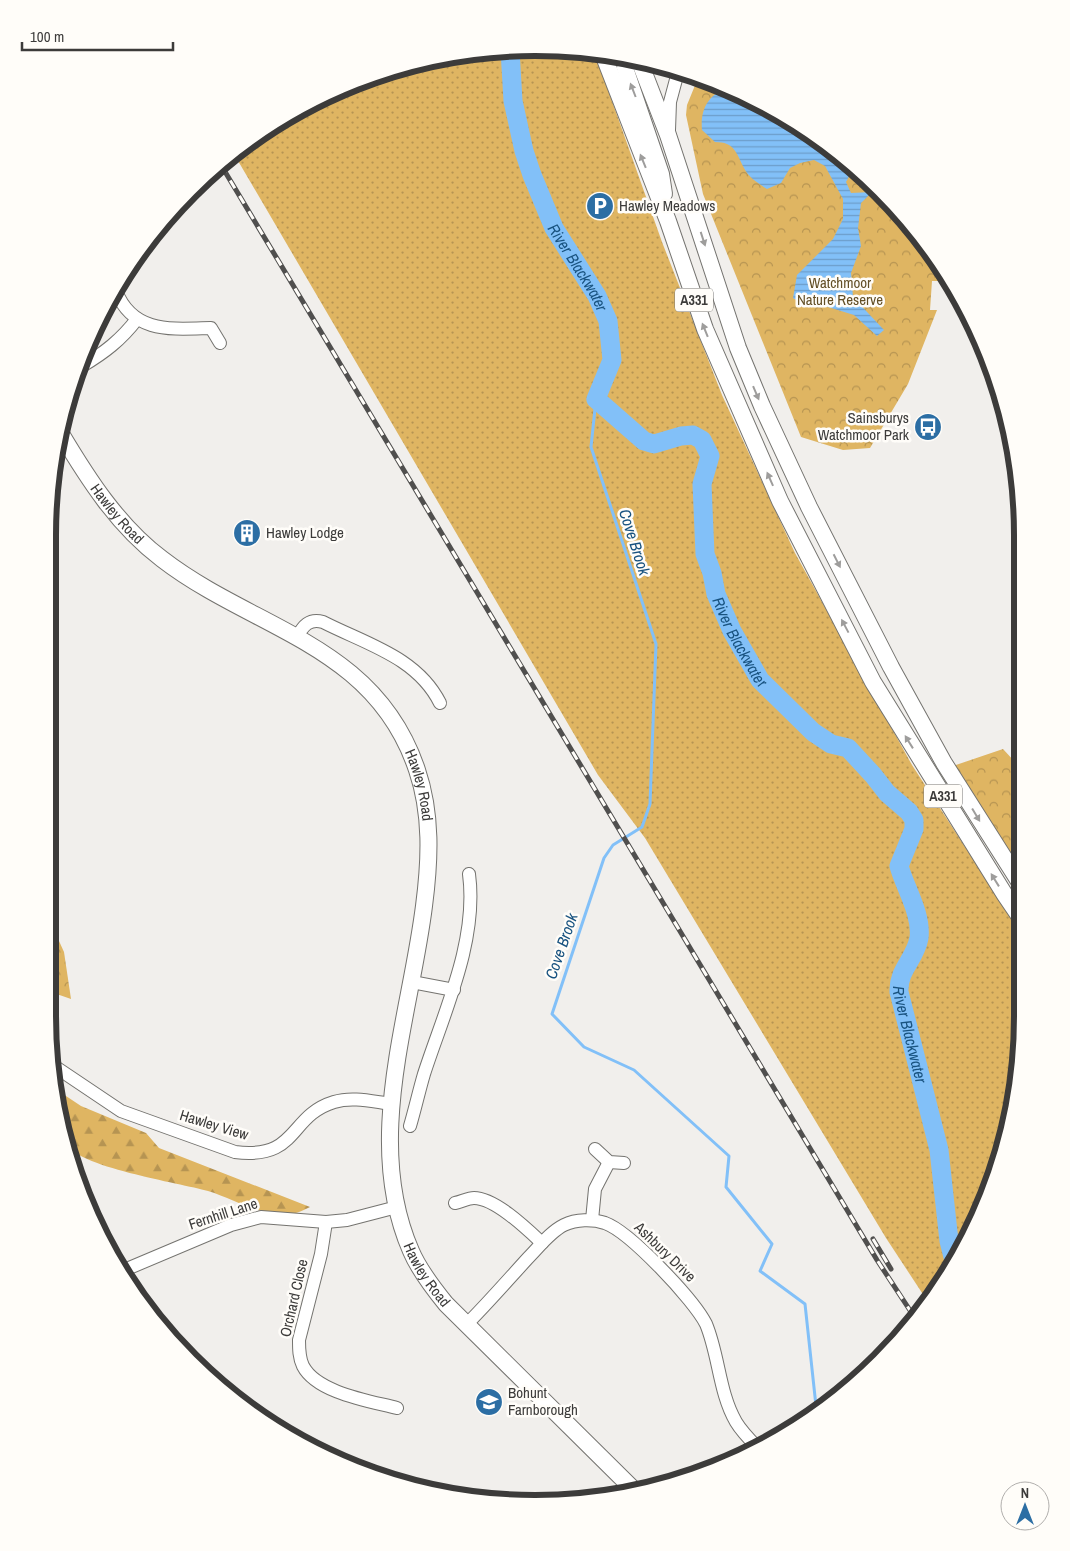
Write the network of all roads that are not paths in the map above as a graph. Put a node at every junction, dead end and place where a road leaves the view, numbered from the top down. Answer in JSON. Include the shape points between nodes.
{"nodes":[{"id":1,"x":624,"y":64,"type":"edge"},
{"id":2,"x":625,"y":65,"type":"edge"},
{"id":3,"x":676,"y":78,"type":"edge"},
{"id":4,"x":668,"y":135,"type":"junction"},
{"id":5,"x":119,"y":299,"type":"edge"},
{"id":6,"x":137,"y":319,"type":"junction"},
{"id":7,"x":220,"y":343,"type":"dead end"},
{"id":8,"x":89,"y":362,"type":"edge"},
{"id":9,"x":65,"y":440,"type":"edge"},
{"id":10,"x":297,"y":637,"type":"junction"},
{"id":11,"x":440,"y":703,"type":"dead end"},
{"id":12,"x":1014,"y":873,"type":"edge"},
{"id":13,"x":469,"y":874,"type":"dead end"},
{"id":14,"x":1014,"y":908,"type":"edge"},
{"id":15,"x":412,"y":982,"type":"junction"},
{"id":16,"x":454,"y":990,"type":"junction"},
{"id":17,"x":59,"y":1069,"type":"edge"},
{"id":18,"x":392,"y":1104,"type":"junction"},
{"id":19,"x":410,"y":1126,"type":"dead end"},
{"id":20,"x":595,"y":1149,"type":"dead end"},
{"id":21,"x":609,"y":1162,"type":"junction"},
{"id":22,"x":624,"y":1163,"type":"dead end"},
{"id":23,"x":455,"y":1203,"type":"dead end"},
{"id":24,"x":396,"y":1207,"type":"junction"},
{"id":25,"x":592,"y":1220,"type":"junction"},
{"id":26,"x":326,"y":1222,"type":"junction"},
{"id":27,"x":542,"y":1243,"type":"junction"},
{"id":28,"x":128,"y":1268,"type":"edge"},
{"id":29,"x":466,"y":1325,"type":"junction"},
{"id":30,"x":397,"y":1408,"type":"dead end"},
{"id":31,"x":753,"y":1442,"type":"edge"},
{"id":32,"x":629,"y":1486,"type":"edge"}],
"edges":[{"from":14,"to":1,"type":"main road","number":"A331","one_way":true,"via":[[873,682],[797,536],[713,348],[668,221],[661,174]]},
{"from":2,"to":4,"type":"main road","number":"A331"},
{"from":3,"to":4,"type":"street","via":[[670,102]]},
{"from":4,"to":12,"type":"main road","number":"A331","one_way":true,"via":[[738,348],[800,487],[930,738]]},
{"from":5,"to":6,"type":"street","via":[[121,305]]},
{"from":6,"to":7,"type":"street","via":[[164,330],[211,328]]},
{"from":6,"to":8,"type":"street","via":[[124,336]]},
{"from":9,"to":10,"type":"main road","name":"Hawley Road","via":[[106,503],[145,545],[199,584]]},
{"from":10,"to":11,"type":"street","via":[[310,621],[316,620],[385,651],[418,672],[432,687]]},
{"from":10,"to":15,"type":"main road","name":"Hawley Road","via":[[335,661],[376,696],[400,729],[417,770],[426,807],[428,855]]},
{"from":13,"to":16,"type":"street","via":[[467,925]]},
{"from":15,"to":16,"type":"street"},
{"from":15,"to":18,"type":"main road","name":"Hawley Road"},
{"from":16,"to":19,"type":"street"},
{"from":17,"to":18,"type":"street","name":"Hawley View","via":[[121,1111],[242,1153],[263,1153],[274,1149],[293,1136],[310,1115],[334,1102],[364,1100]]},
{"from":18,"to":24,"type":"main road","name":"Hawley Road","via":[[390,1152]]},
{"from":20,"to":21,"type":"street"},
{"from":21,"to":22,"type":"street"},
{"from":21,"to":25,"type":"street","via":[[595,1189]]},
{"from":23,"to":27,"type":"street","via":[[473,1198],[486,1200]]},
{"from":24,"to":26,"type":"street","name":"Fernhill Lane"},
{"from":24,"to":29,"type":"main road","name":"Hawley Road","via":[[411,1252],[421,1270]]},
{"from":25,"to":27,"type":"street","name":"Ashbury Drive","via":[[566,1224]]},
{"from":25,"to":31,"type":"street","name":"Ashbury Drive","via":[[624,1234],[690,1299],[712,1340],[731,1412]]},
{"from":26,"to":28,"type":"street","name":"Fernhill Lane","via":[[261,1217],[231,1225]]},
{"from":26,"to":30,"type":"street","name":"Orchard Close","via":[[299,1340],[299,1354],[314,1380],[326,1388]]},
{"from":27,"to":29,"type":"street","name":"Ashbury Drive"},
{"from":29,"to":32,"type":"main road","name":"Hawley Road"}]}
